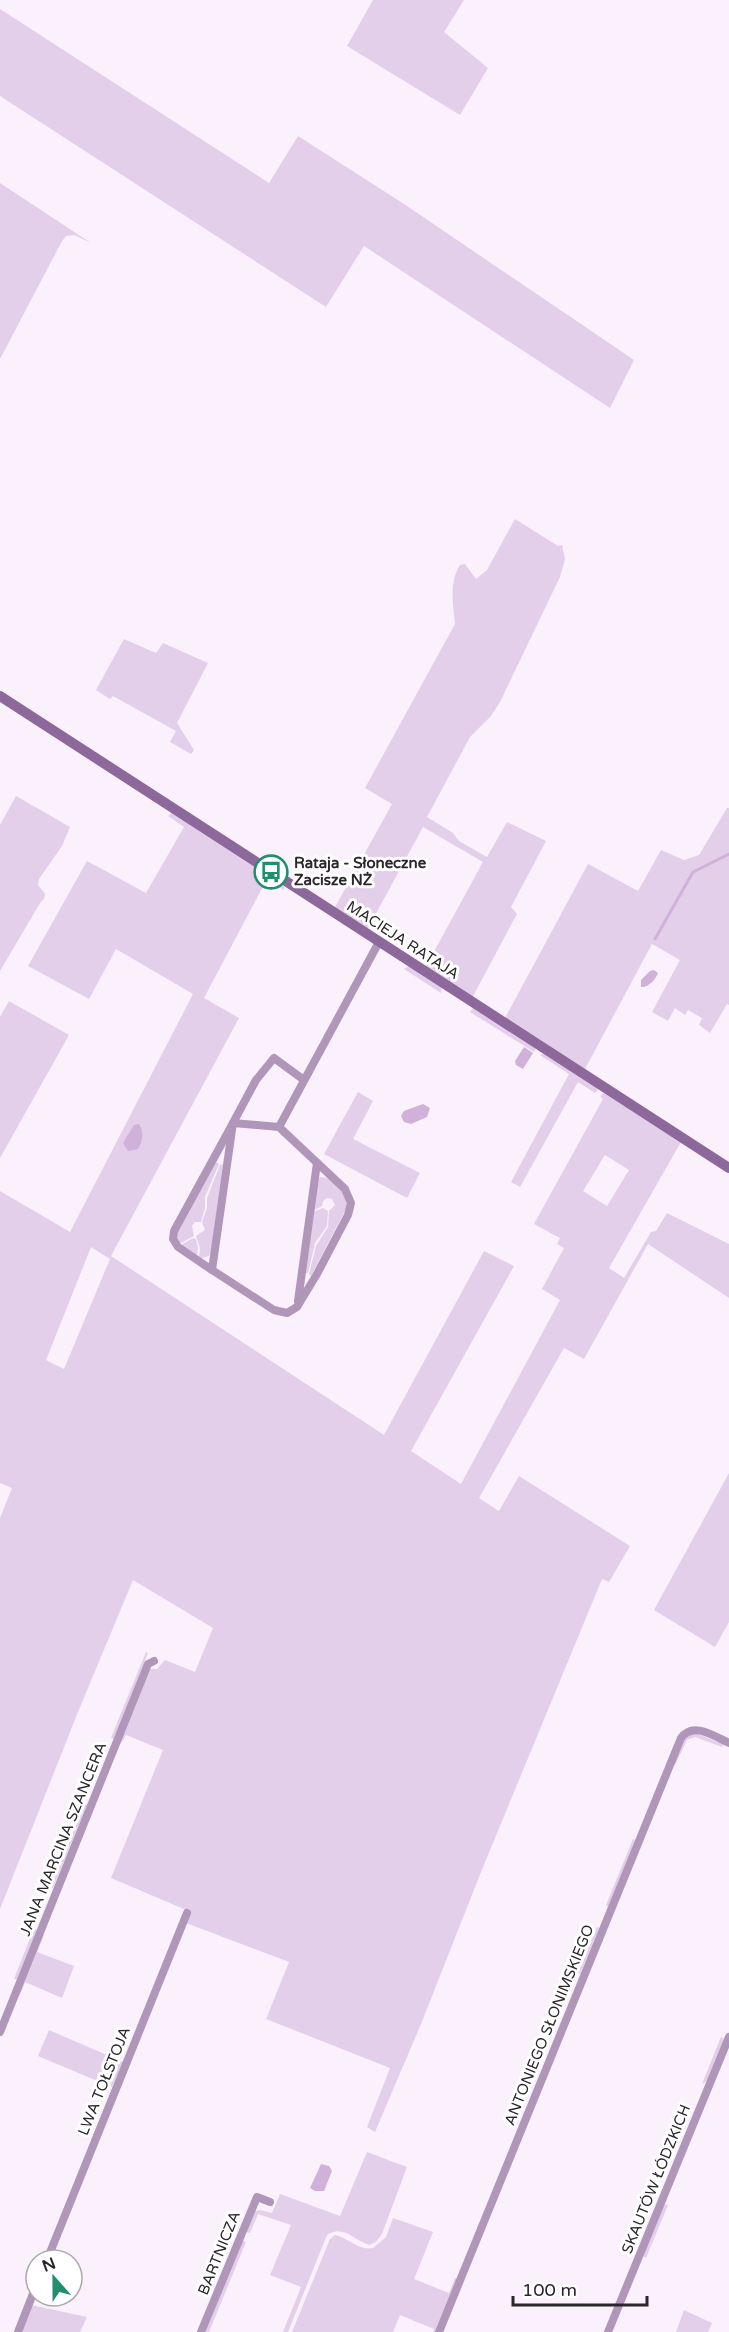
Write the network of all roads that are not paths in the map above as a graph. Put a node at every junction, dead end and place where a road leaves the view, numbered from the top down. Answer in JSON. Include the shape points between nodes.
{"nodes":[{"id":1,"x":0,"y":696,"type":"edge"},
{"id":2,"x":379,"y":942,"type":"junction"},
{"id":3,"x":304,"y":1080,"type":"junction"},
{"id":4,"x":233,"y":1123,"type":"junction"},
{"id":5,"x":279,"y":1128,"type":"junction"},
{"id":6,"x":317,"y":1163,"type":"junction"},
{"id":7,"x":729,"y":1168,"type":"edge"},
{"id":8,"x":212,"y":1269,"type":"junction"},
{"id":9,"x":297,"y":1307,"type":"junction"},
{"id":10,"x":154,"y":1661,"type":"dead end"},
{"id":11,"x":729,"y":1743,"type":"edge"},
{"id":12,"x":187,"y":1913,"type":"dead end"},
{"id":13,"x":0,"y":2032,"type":"edge"},
{"id":14,"x":729,"y":2037,"type":"edge"},
{"id":15,"x":270,"y":2202,"type":"dead end"},
{"id":16,"x":52,"y":2248,"type":"edge"},
{"id":17,"x":27,"y":2308,"type":"edge"},
{"id":18,"x":18,"y":2332,"type":"edge"},
{"id":19,"x":201,"y":2332,"type":"edge"},
{"id":20,"x":439,"y":2332,"type":"edge"},
{"id":21,"x":608,"y":2332,"type":"edge"}],
"edges":[{"from":1,"to":2,"type":"street","name":"MACIEJA RATAJA"},
{"from":2,"to":3,"type":"street"},
{"from":2,"to":7,"type":"street","name":"MACIEJA RATAJA"},
{"from":3,"to":4,"type":"street","via":[[274,1058],[256,1080]]},
{"from":3,"to":5,"type":"street"},
{"from":4,"to":5,"type":"street"},
{"from":4,"to":8,"type":"street"},
{"from":4,"to":8,"type":"street","via":[[173,1235],[178,1248]]},
{"from":5,"to":6,"type":"street"},
{"from":6,"to":9,"type":"street"},
{"from":6,"to":9,"type":"street","via":[[346,1190],[351,1206]]},
{"from":8,"to":9,"type":"street","via":[[277,1311],[287,1313]]},
{"from":10,"to":13,"type":"street","name":"JANA MARCINA SZANCERA","via":[[148,1664]]},
{"from":11,"to":20,"type":"street","name":"ANTONIEGO SŁONIMSKIEGO","via":[[700,1730],[688,1731],[681,1738]]},
{"from":12,"to":16,"type":"street","name":"LWA TOŁSTOJA"},
{"from":14,"to":21,"type":"street","name":"SKAUTÓW ŁÓDZKICH"},
{"from":15,"to":19,"type":"street","name":"BARTNICZA","via":[[256,2197]]},
{"from":17,"to":18,"type":"street"}]}
